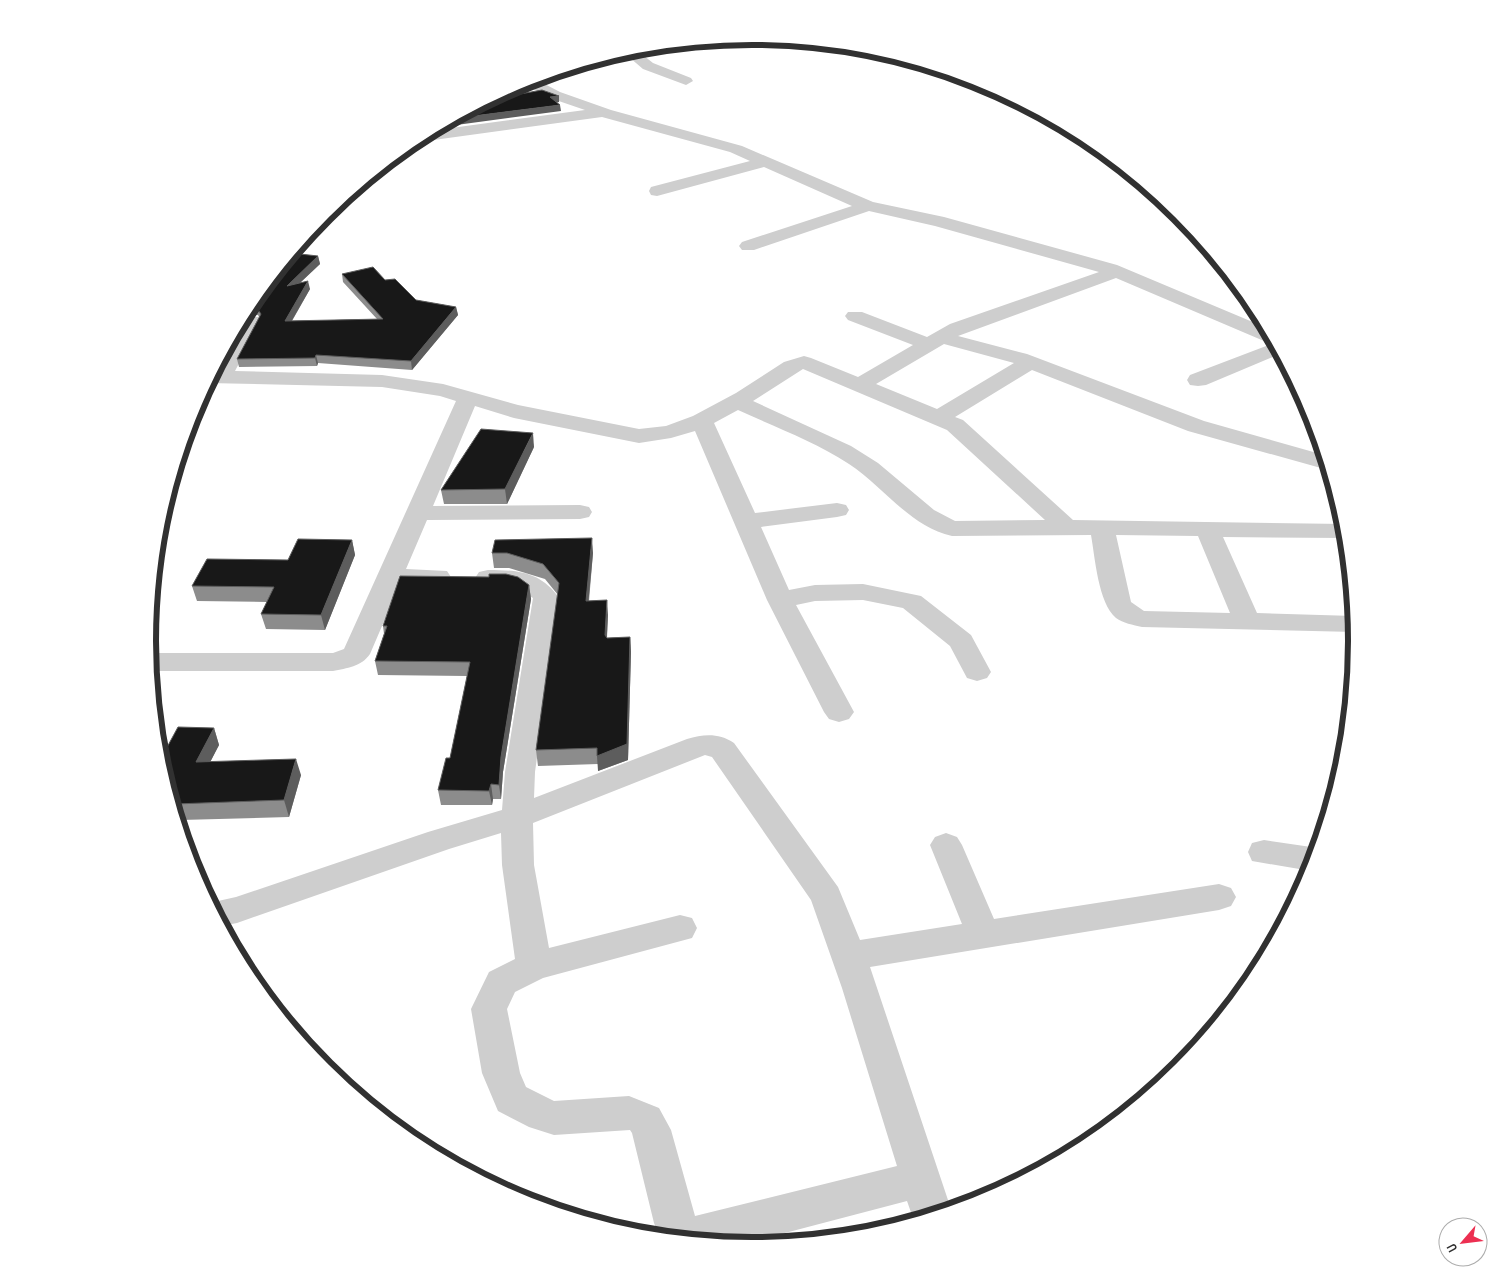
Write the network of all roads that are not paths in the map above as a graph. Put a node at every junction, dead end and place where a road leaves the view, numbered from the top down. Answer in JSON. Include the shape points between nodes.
{"nodes":[{"id":1,"x":635,"y":56,"type":"edge"},
{"id":2,"x":686,"y":81,"type":"dead end"},
{"id":3,"x":529,"y":88,"type":"edge"},
{"id":4,"x":606,"y":113,"type":"junction"},
{"id":5,"x":440,"y":133,"type":"edge"},
{"id":6,"x":765,"y":162,"type":"junction"},
{"id":7,"x":657,"y":191,"type":"dead end"},
{"id":8,"x":868,"y":206,"type":"junction"},
{"id":9,"x":748,"y":246,"type":"dead end"},
{"id":10,"x":1116,"y":272,"type":"junction"},
{"id":11,"x":856,"y":316,"type":"dead end"},
{"id":12,"x":251,"y":321,"type":"dead end"},
{"id":13,"x":1262,"y":333,"type":"edge"},
{"id":14,"x":936,"y":341,"type":"junction"},
{"id":15,"x":1272,"y":350,"type":"edge"},
{"id":16,"x":226,"y":359,"type":"edge"},
{"id":17,"x":1030,"y":362,"type":"junction"},
{"id":18,"x":217,"y":377,"type":"edge"},
{"id":19,"x":1198,"y":380,"type":"dead end"},
{"id":20,"x":858,"y":386,"type":"junction"},
{"id":21,"x":468,"y":397,"type":"junction"},
{"id":22,"x":737,"y":402,"type":"junction"},
{"id":23,"x":940,"y":418,"type":"junction"},
{"id":24,"x":702,"y":420,"type":"junction"},
{"id":25,"x":1320,"y":461,"type":"edge"},
{"id":26,"x":837,"y":510,"type":"dead end"},
{"id":27,"x":580,"y":512,"type":"dead end"},
{"id":28,"x":416,"y":513,"type":"junction"},
{"id":29,"x":746,"y":522,"type":"junction"},
{"id":30,"x":1068,"y":527,"type":"junction"},
{"id":31,"x":1102,"y":529,"type":"junction"},
{"id":32,"x":1208,"y":530,"type":"junction"},
{"id":33,"x":1338,"y":535,"type":"edge"},
{"id":34,"x":389,"y":576,"type":"junction"},
{"id":35,"x":780,"y":600,"type":"junction"},
{"id":36,"x":1247,"y":622,"type":"junction"},
{"id":37,"x":1347,"y":624,"type":"edge"},
{"id":38,"x":156,"y":655,"type":"edge"},
{"id":39,"x":977,"y":672,"type":"dead end"},
{"id":40,"x":839,"y":712,"type":"dead end"},
{"id":41,"x":517,"y":817,"type":"junction"},
{"id":42,"x":946,"y":845,"type":"dead end"},
{"id":43,"x":1264,"y":852,"type":"dead end"},
{"id":44,"x":1306,"y":858,"type":"edge"},
{"id":45,"x":1219,"y":897,"type":"dead end"},
{"id":46,"x":221,"y":913,"type":"edge"},
{"id":47,"x":680,"y":928,"type":"dead end"},
{"id":48,"x":983,"y":934,"type":"junction"},
{"id":49,"x":848,"y":956,"type":"junction"},
{"id":50,"x":534,"y":966,"type":"junction"},
{"id":51,"x":921,"y":1179,"type":"junction"},
{"id":52,"x":930,"y":1209,"type":"edge"},
{"id":53,"x":683,"y":1233,"type":"edge"},
{"id":54,"x":702,"y":1235,"type":"edge"}],
"edges":[{"from":1,"to":2,"type":"street","via":[[648,66]]},
{"from":3,"to":4,"type":"street"},
{"from":4,"to":5,"type":"street"},
{"from":4,"to":6,"type":"street","via":[[715,142]]},
{"from":6,"to":7,"type":"street"},
{"from":6,"to":8,"type":"street"},
{"from":8,"to":9,"type":"street"},
{"from":8,"to":10,"type":"street","via":[[938,221]]},
{"from":10,"to":13,"type":"street"},
{"from":10,"to":14,"type":"street","via":[[981,318]]},
{"from":11,"to":14,"type":"street"},
{"from":12,"to":16,"type":"street"},
{"from":14,"to":17,"type":"street"},
{"from":14,"to":20,"type":"street"},
{"from":15,"to":19,"type":"street"},
{"from":17,"to":23,"type":"street"},
{"from":17,"to":25,"type":"street","via":[[1196,426]]},
{"from":18,"to":21,"type":"street","via":[[382,381]]},
{"from":20,"to":22,"type":"street","via":[[804,362],[790,367]]},
{"from":20,"to":23,"type":"street"},
{"from":21,"to":24,"type":"street","via":[[514,411],[639,436],[670,433]]},
{"from":21,"to":28,"type":"street"},
{"from":22,"to":24,"type":"street"},
{"from":22,"to":30,"type":"street","via":[[858,460],[939,525],[960,529]]},
{"from":23,"to":30,"type":"street","via":[[955,425]]},
{"from":24,"to":29,"type":"street"},
{"from":26,"to":29,"type":"street"},
{"from":27,"to":28,"type":"street"},
{"from":28,"to":34,"type":"street"},
{"from":29,"to":35,"type":"street"},
{"from":30,"to":31,"type":"street"},
{"from":31,"to":32,"type":"street"},
{"from":31,"to":36,"type":"street","via":[[1118,603],[1123,610],[1142,619]]},
{"from":32,"to":33,"type":"street"},
{"from":32,"to":36,"type":"street"},
{"from":34,"to":38,"type":"street","via":[[356,654],[348,659],[333,662]]},
{"from":34,"to":41,"type":"street","via":[[508,578],[542,590],[546,598],[520,772]]},
{"from":35,"to":39,"type":"street","via":[[815,593],[863,592],[912,602],[961,641]]},
{"from":35,"to":40,"type":"street"},
{"from":36,"to":37,"type":"street"},
{"from":41,"to":46,"type":"street"},
{"from":41,"to":49,"type":"street","via":[[698,746],[717,746],[755,792],[826,896]]},
{"from":41,"to":50,"type":"street","via":[[518,865]]},
{"from":42,"to":48,"type":"street"},
{"from":43,"to":44,"type":"street"},
{"from":45,"to":48,"type":"street"},
{"from":47,"to":50,"type":"street"},
{"from":48,"to":49,"type":"street"},
{"from":49,"to":51,"type":"street"},
{"from":50,"to":53,"type":"street","via":[[502,982],[489,1009],[500,1073],[512,1099],[554,1118],[629,1113],[646,1119],[675,1223]]},
{"from":51,"to":52,"type":"street"},
{"from":51,"to":54,"type":"street"}]}
